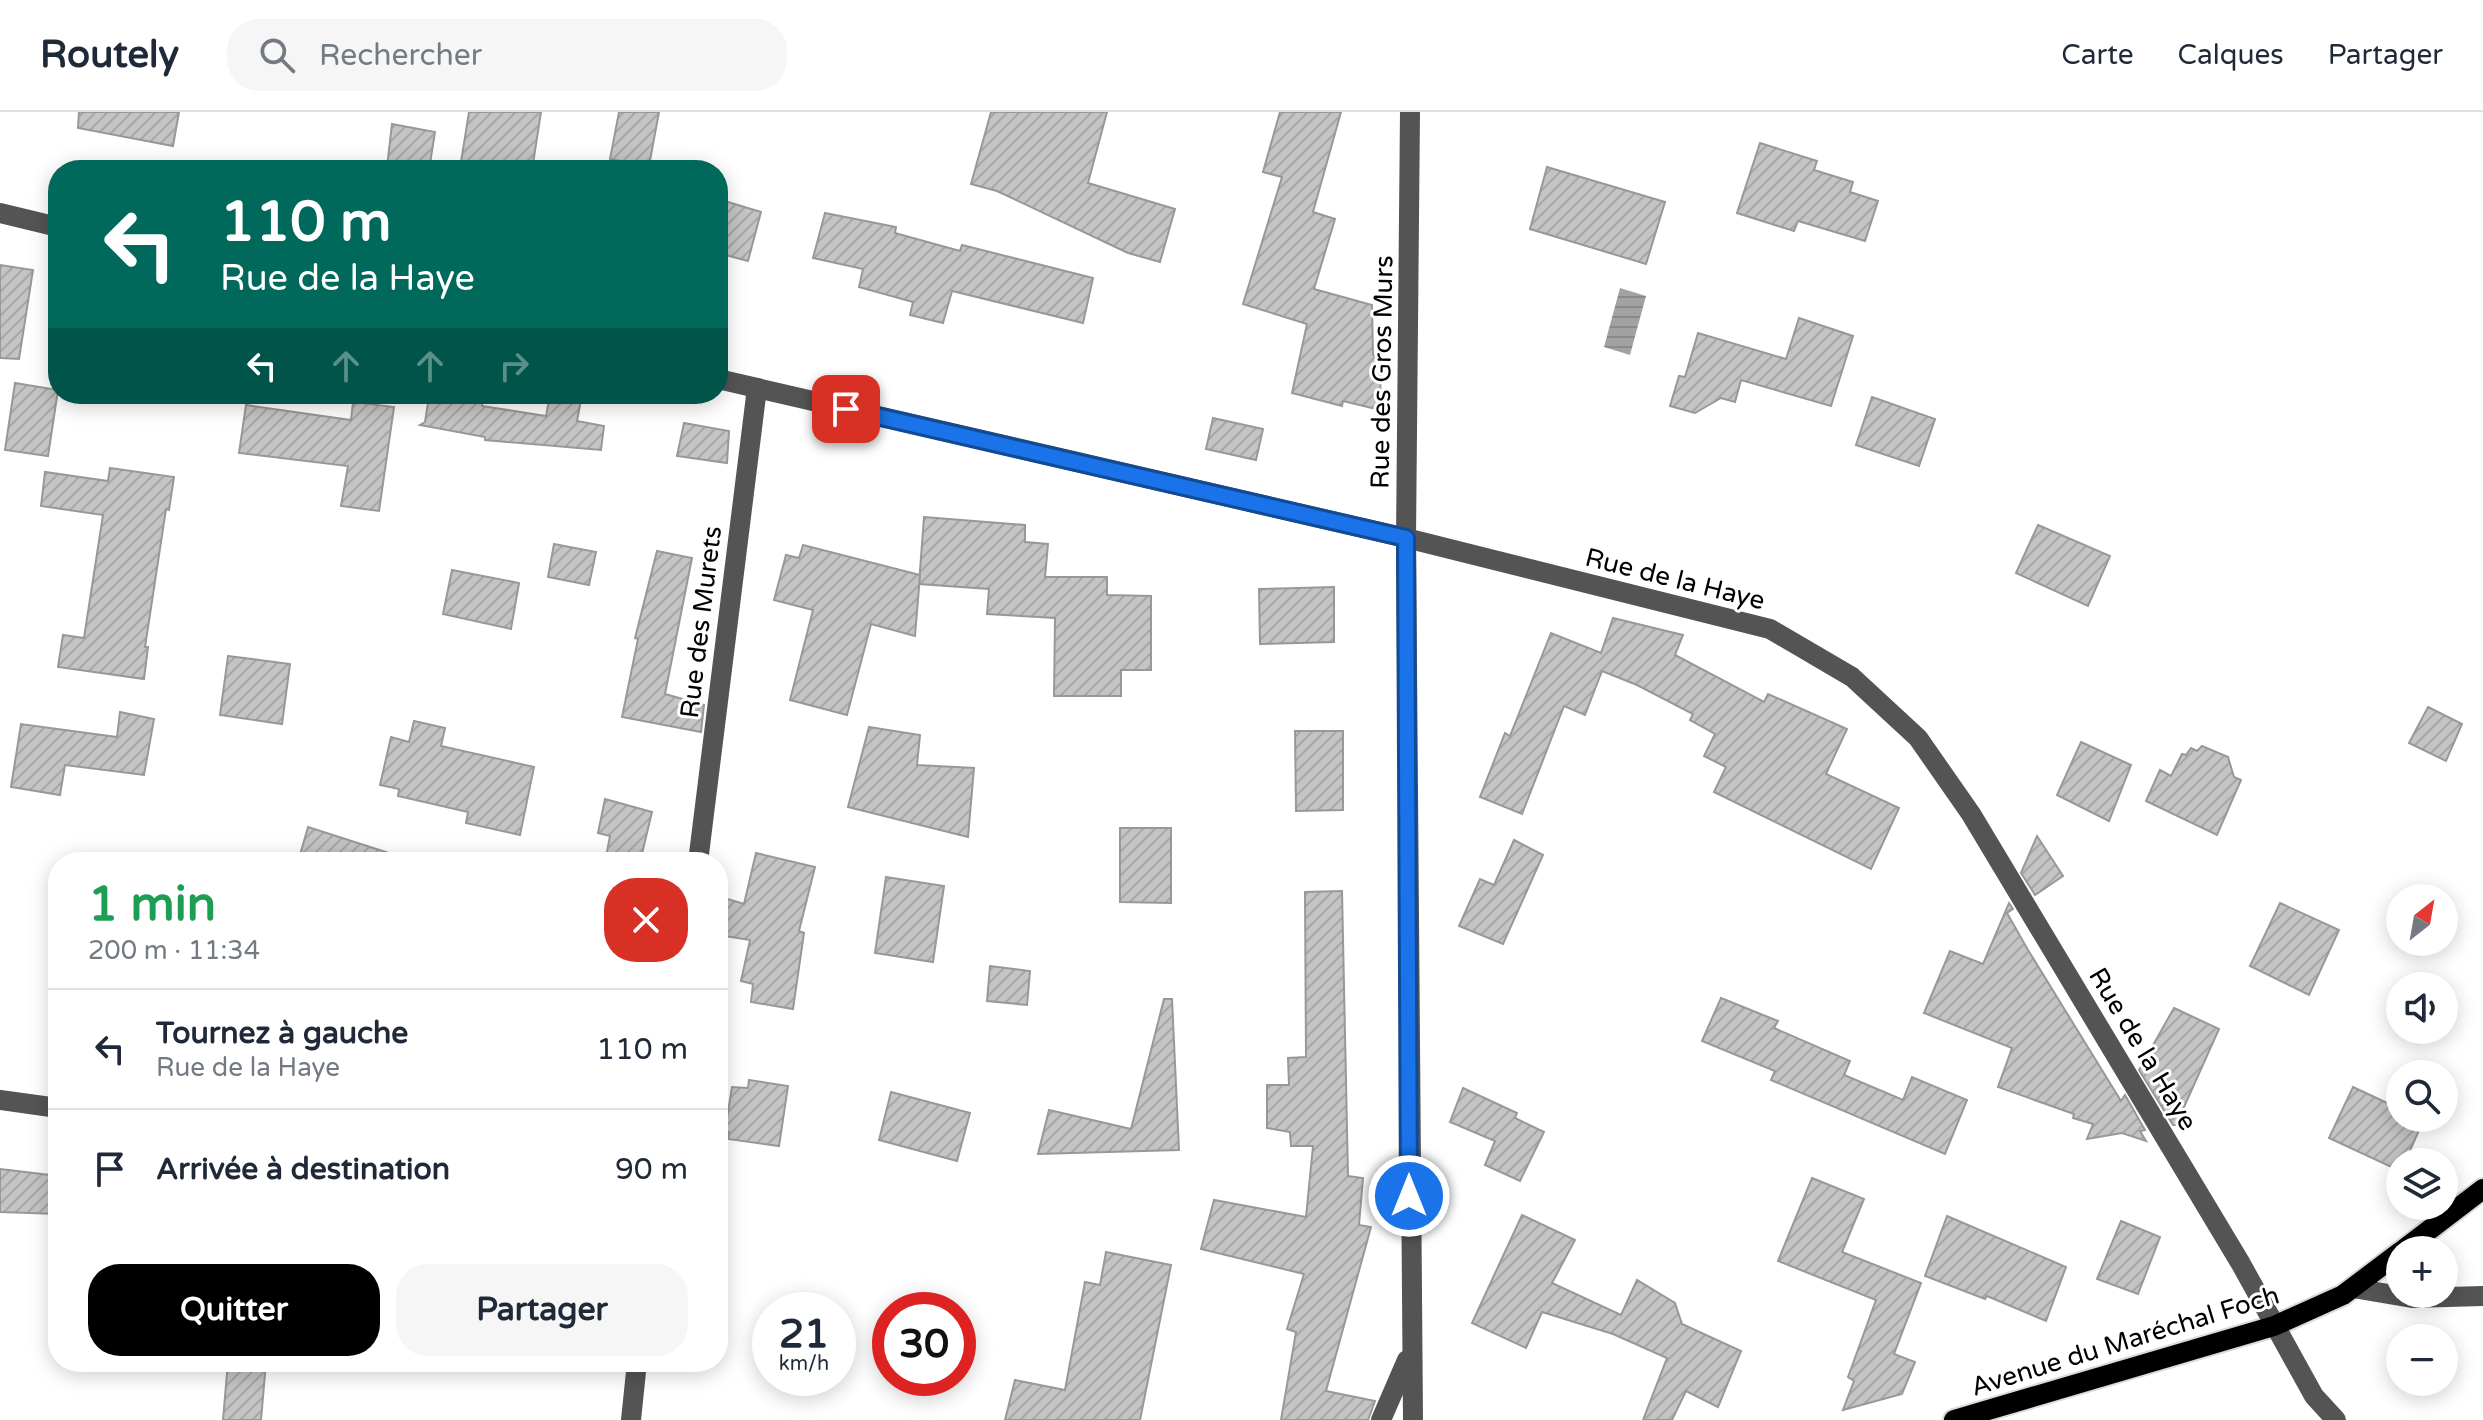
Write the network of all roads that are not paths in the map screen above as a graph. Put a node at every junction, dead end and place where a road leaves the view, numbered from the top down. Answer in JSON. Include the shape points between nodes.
{"nodes":[{"id":1,"x":1410,"y":112,"type":"edge"},
{"id":2,"x":0,"y":213,"type":"edge"},
{"id":3,"x":48,"y":225,"type":"edge"},
{"id":4,"x":728,"y":381,"type":"edge"},
{"id":5,"x":757,"y":388,"type":"junction"},
{"id":6,"x":1406,"y":538,"type":"junction"},
{"id":7,"x":699,"y":852,"type":"edge"},
{"id":8,"x":0,"y":1100,"type":"edge"},
{"id":9,"x":48,"y":1107,"type":"edge"},
{"id":10,"x":2482,"y":1193,"type":"edge"},
{"id":11,"x":2423,"y":1236,"type":"edge"},
{"id":12,"x":2386,"y":1263,"type":"edge"},
{"id":13,"x":2353,"y":1288,"type":"junction"},
{"id":14,"x":2483,"y":1296,"type":"edge"},
{"id":15,"x":2274,"y":1326,"type":"junction"},
{"id":16,"x":1410,"y":1352,"type":"junction"},
{"id":17,"x":636,"y":1372,"type":"edge"},
{"id":18,"x":631,"y":1420,"type":"edge"},
{"id":19,"x":1381,"y":1420,"type":"edge"},
{"id":20,"x":1413,"y":1420,"type":"edge"},
{"id":21,"x":1954,"y":1420,"type":"edge"},
{"id":22,"x":2336,"y":1420,"type":"edge"}],
"edges":[{"from":1,"to":6,"type":"street","name":"Rue des Gros Murs"},
{"from":2,"to":3,"type":"street"},
{"from":4,"to":5,"type":"street","name":"Rue de la Haye"},
{"from":5,"to":6,"type":"street","name":"Rue de la Haye"},
{"from":5,"to":7,"type":"street","name":"Rue des Murets"},
{"from":6,"to":15,"type":"street","name":"Rue de la Haye","via":[[1770,629],[1852,677],[1918,738],[1971,814]]},
{"from":6,"to":16,"type":"street","name":"Rue des Gros Murs"},
{"from":8,"to":9,"type":"street"},
{"from":10,"to":11,"type":"main road","name":"Avenue du Maréchal Foch"},
{"from":12,"to":13,"type":"main road","name":"Avenue du Maréchal Foch"},
{"from":13,"to":14,"type":"street","via":[[2412,1298]]},
{"from":13,"to":15,"type":"main road","name":"Avenue du Maréchal Foch"},
{"from":15,"to":21,"type":"main road","name":"Avenue du Maréchal Foch"},
{"from":15,"to":22,"type":"street","name":"Rue de la Haye","via":[[2314,1396]]},
{"from":16,"to":19,"type":"street","name":"Rue des Gros Murs"},
{"from":16,"to":20,"type":"street","name":"Rue des Gros Murs"},
{"from":17,"to":18,"type":"street"}]}
